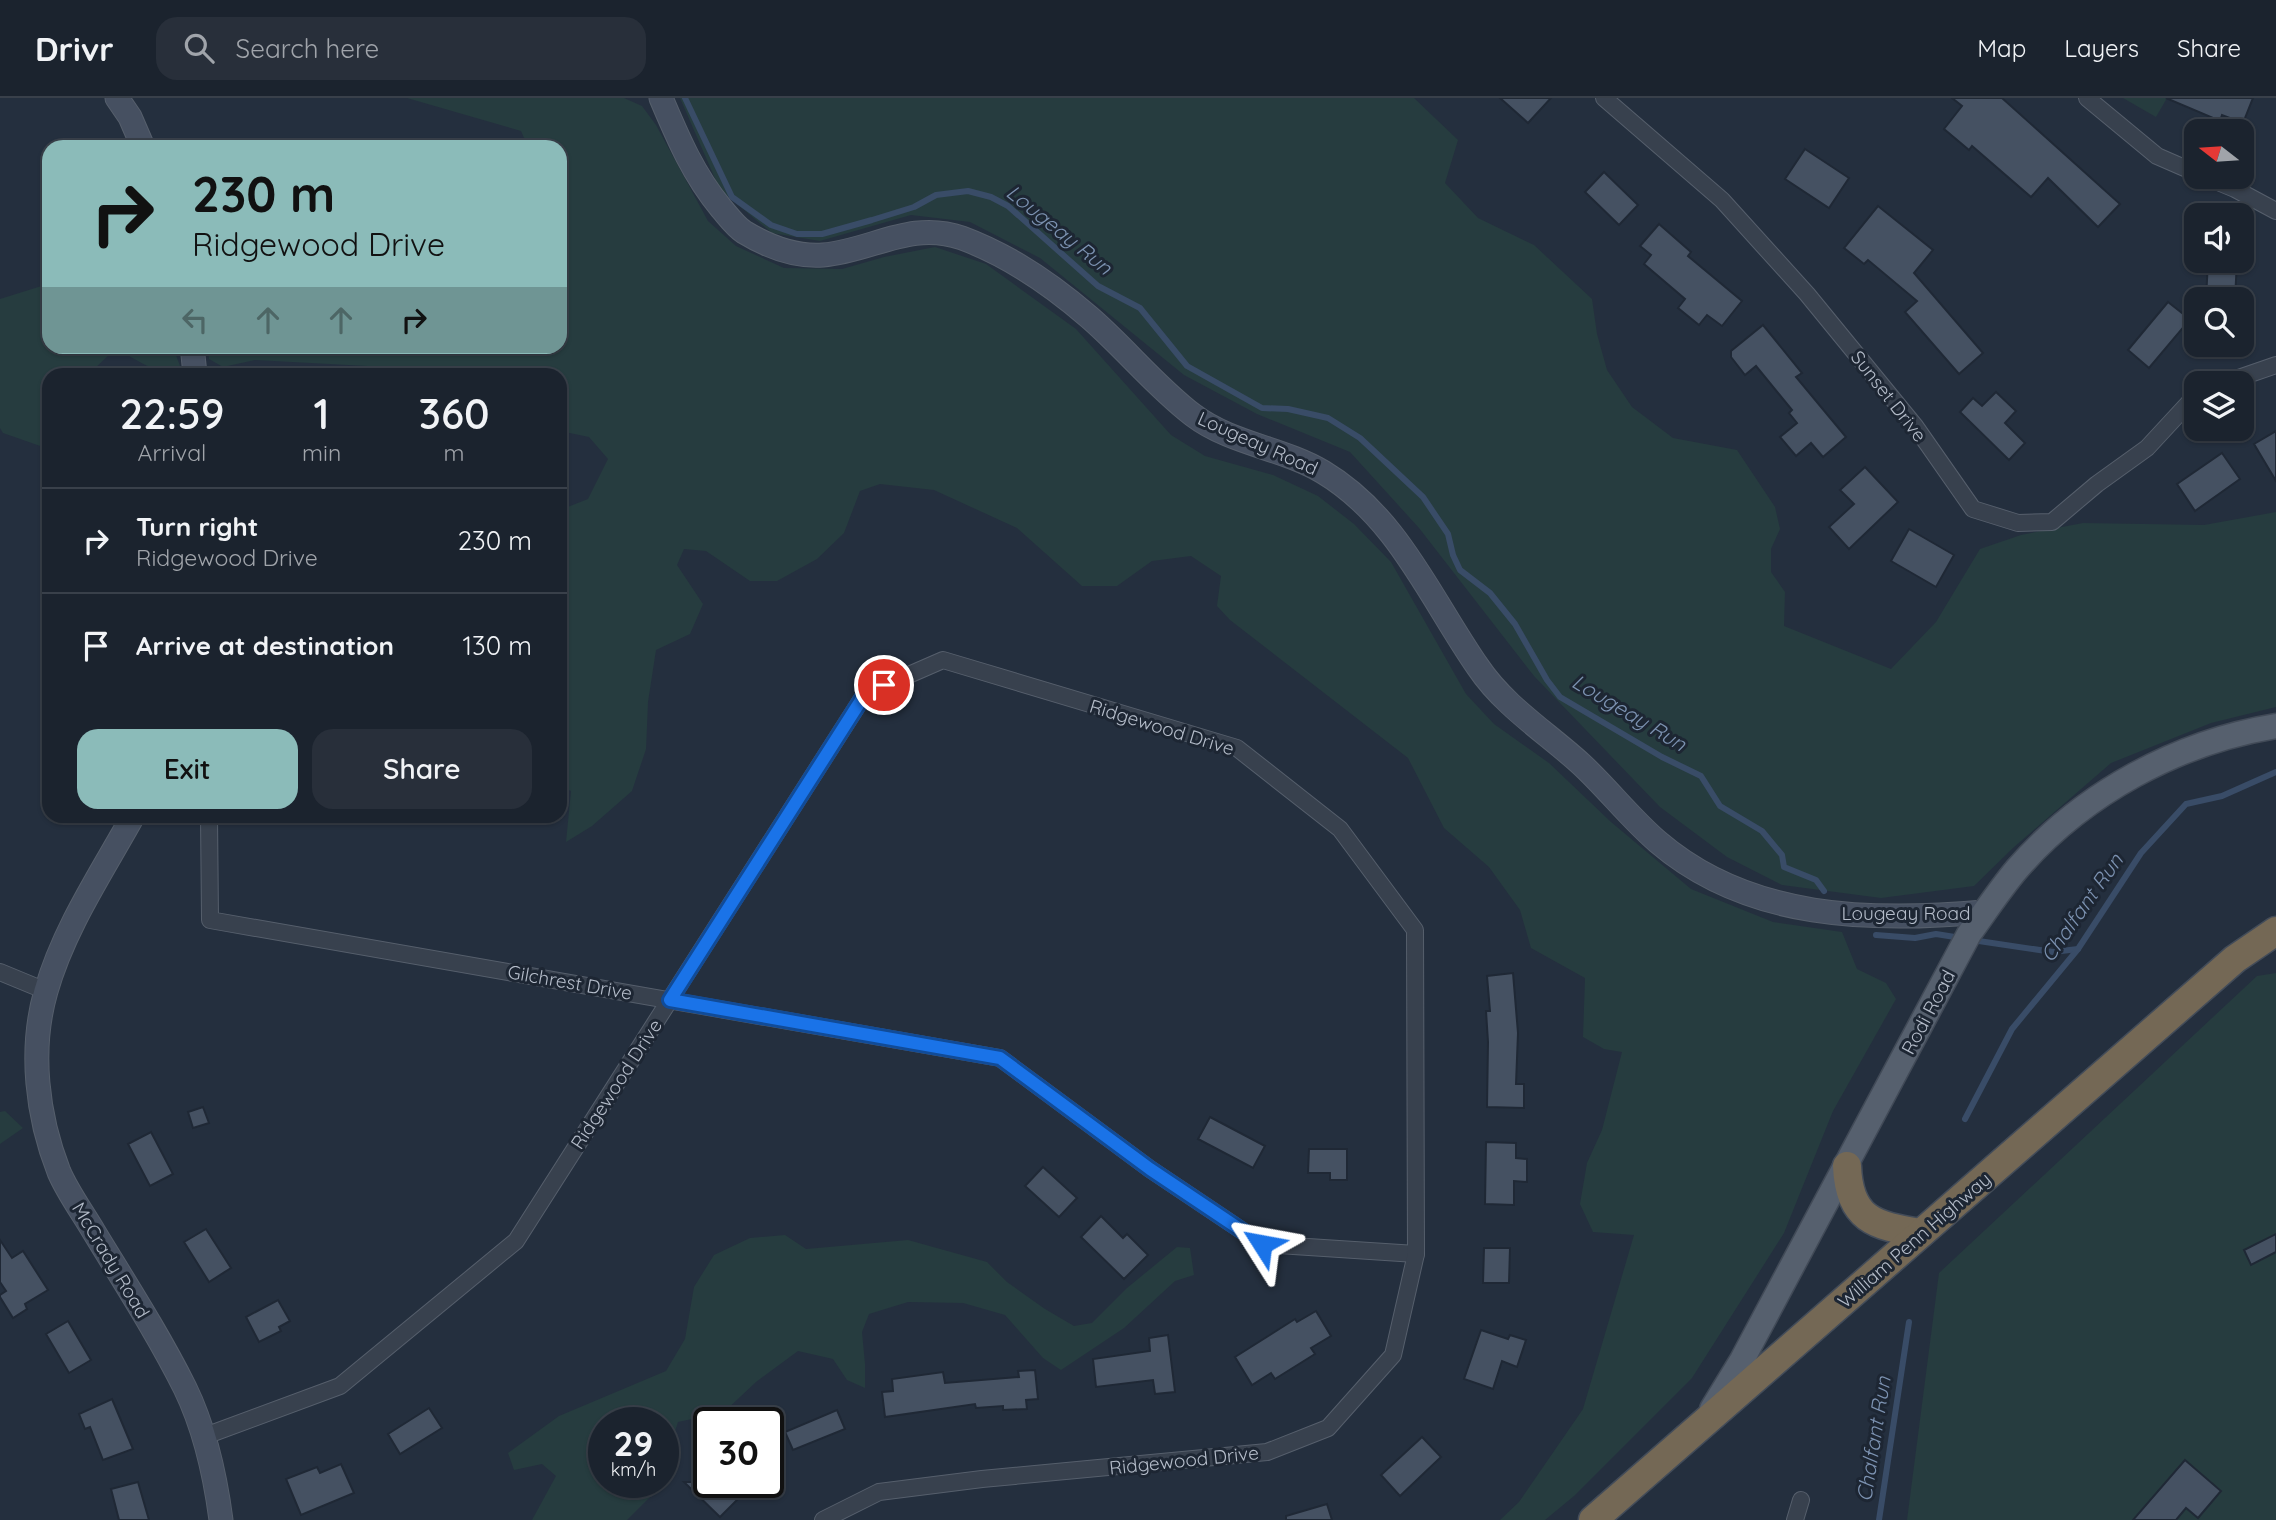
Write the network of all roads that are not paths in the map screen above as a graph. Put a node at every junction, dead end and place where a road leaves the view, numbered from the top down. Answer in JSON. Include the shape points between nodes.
{"nodes":[{"id":1,"x":117,"y":98,"type":"edge"},
{"id":2,"x":661,"y":98,"type":"edge"},
{"id":3,"x":2087,"y":98,"type":"edge"},
{"id":4,"x":1611,"y":100,"type":"edge"},
{"id":5,"x":140,"y":140,"type":"edge"},
{"id":6,"x":2184,"y":168,"type":"edge"},
{"id":7,"x":2231,"y":189,"type":"edge"},
{"id":8,"x":2276,"y":211,"type":"edge"},
{"id":9,"x":2276,"y":365,"type":"edge"},
{"id":10,"x":2254,"y":373,"type":"edge"},
{"id":11,"x":2184,"y":408,"type":"edge"},
{"id":12,"x":2276,"y":726,"type":"edge"},
{"id":13,"x":130,"y":823,"type":"edge"},
{"id":14,"x":209,"y":823,"type":"edge"},
{"id":15,"x":2276,"y":910,"type":"edge"},
{"id":16,"x":1984,"y":912,"type":"junction"},
{"id":17,"x":2276,"y":931,"type":"edge"},
{"id":18,"x":2276,"y":949,"type":"edge"},
{"id":19,"x":2235,"y":959,"type":"junction"},
{"id":20,"x":0,"y":972,"type":"edge"},
{"id":21,"x":46,"y":991,"type":"junction"},
{"id":22,"x":670,"y":1000,"type":"junction"},
{"id":23,"x":1847,"y":1166,"type":"junction"},
{"id":24,"x":1921,"y":1233,"type":"junction"},
{"id":25,"x":1416,"y":1254,"type":"junction"},
{"id":26,"x":1701,"y":1426,"type":"junction"},
{"id":27,"x":205,"y":1436,"type":"junction"},
{"id":28,"x":1801,"y":1500,"type":"dead end"},
{"id":29,"x":221,"y":1520,"type":"edge"},
{"id":30,"x":823,"y":1520,"type":"edge"},
{"id":31,"x":1593,"y":1520,"type":"edge"},
{"id":32,"x":1795,"y":1520,"type":"edge"}],
"edges":[{"from":1,"to":5,"type":"street"},
{"from":2,"to":16,"type":"street","name":"Lougeay Road","via":[[701,184],[739,230],[779,250],[820,256],[901,234],[956,236],[980,245],[1031,273],[1090,318],[1197,418],[1319,469],[1353,492],[1380,517],[1406,553],[1484,677],[1603,785],[1658,842],[1695,868],[1740,891],[1811,911],[1891,917]]},
{"from":3,"to":6,"type":"street","via":[[2157,156]]},
{"from":4,"to":11,"type":"street","name":"Sunset Drive","via":[[1722,200],[1807,294],[1915,426],[1973,509],[2018,523],[2052,522],[2147,448]]},
{"from":7,"to":8,"type":"street"},
{"from":9,"to":10,"type":"street"},
{"from":12,"to":16,"type":"main road","name":"Rodi Road","via":[[2186,750],[2107,792],[2037,848]]},
{"from":13,"to":21,"type":"street","name":"McCrady Road","via":[[74,921]]},
{"from":14,"to":22,"type":"street","name":"Gilchrest Drive","via":[[209,920]]},
{"from":15,"to":19,"type":"highway","name":"William Penn Highway"},
{"from":16,"to":23,"type":"main road","name":"Rodi Road"},
{"from":17,"to":19,"type":"highway","name":"William Penn Highway"},
{"from":18,"to":19,"type":"highway"},
{"from":19,"to":24,"type":"highway","name":"William Penn Highway"},
{"from":20,"to":21,"type":"street"},
{"from":21,"to":27,"type":"street","name":"McCrady Road","via":[[37,1085],[60,1175],[186,1389]]},
{"from":22,"to":25,"type":"street","name":"Gilchrest Drive","via":[[1000,1058],[1150,1169],[1262,1244]]},
{"from":22,"to":25,"type":"street","name":"Ridgewood Drive","via":[[865,694],[943,660],[1237,748],[1340,829],[1415,930]]},
{"from":22,"to":27,"type":"street","name":"Ridgewood Drive","via":[[516,1241],[340,1386]]},
{"from":23,"to":24,"type":"highway","via":[[1849,1193],[1862,1213],[1883,1225]]},
{"from":23,"to":26,"type":"main road","name":"Rodi Road"},
{"from":24,"to":26,"type":"highway","name":"William Penn Highway"},
{"from":25,"to":30,"type":"street","name":"Ridgewood Drive","via":[[1393,1355],[1328,1428],[1267,1452],[879,1492]]},
{"from":26,"to":31,"type":"highway","name":"William Penn Highway"},
{"from":27,"to":29,"type":"street","name":"McCrady Road"},
{"from":28,"to":32,"type":"street"}]}
